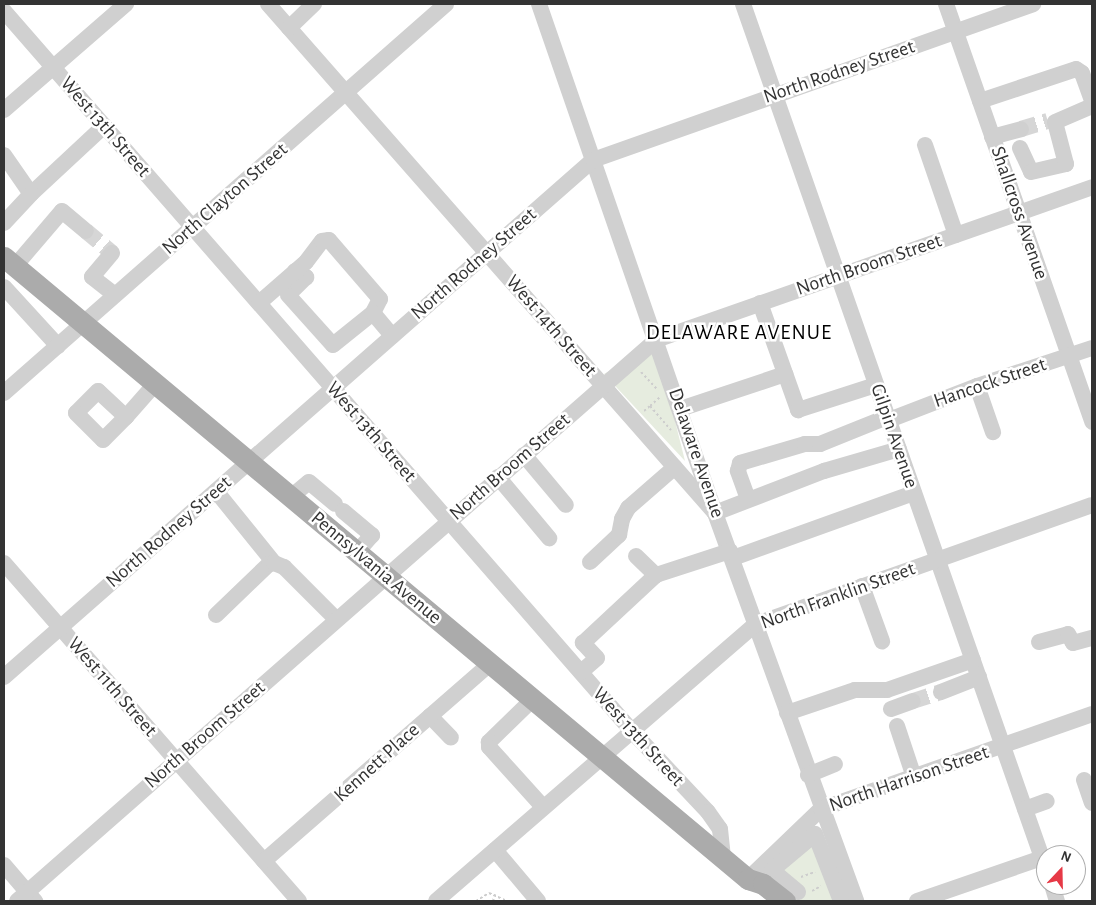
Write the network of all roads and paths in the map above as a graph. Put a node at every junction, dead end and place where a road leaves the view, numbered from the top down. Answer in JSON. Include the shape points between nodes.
{"nodes":[{"id":1,"x":126,"y":4,"type":"edge"},
{"id":2,"x":268,"y":4,"type":"edge"},
{"id":3,"x":314,"y":4,"type":"edge"},
{"id":4,"x":446,"y":4,"type":"edge"},
{"id":5,"x":538,"y":4,"type":"edge"},
{"id":6,"x":742,"y":4,"type":"edge"},
{"id":7,"x":946,"y":4,"type":"edge"},
{"id":8,"x":1033,"y":4,"type":"edge"},
{"id":9,"x":4,"y":11,"type":"edge"},
{"id":10,"x":289,"y":28,"type":"junction"},
{"id":11,"x":956,"y":32,"type":"junction"},
{"id":12,"x":53,"y":68,"type":"junction"},
{"id":13,"x":346,"y":92,"type":"junction"},
{"id":14,"x":774,"y":95,"type":"junction"},
{"id":15,"x":980,"y":101,"type":"junction"},
{"id":16,"x":1092,"y":101,"type":"edge"},
{"id":17,"x":1092,"y":106,"type":"edge"},
{"id":18,"x":4,"y":110,"type":"edge"},
{"id":19,"x":104,"y":126,"type":"junction"},
{"id":20,"x":1021,"y":129,"type":"tunnel mouth"},
{"id":21,"x":992,"y":137,"type":"junction"},
{"id":22,"x":925,"y":145,"type":"dead end"},
{"id":23,"x":1020,"y":148,"type":"dead end"},
{"id":24,"x":593,"y":160,"type":"junction"},
{"id":25,"x":7,"y":167,"type":"edge"},
{"id":26,"x":1092,"y":187,"type":"edge"},
{"id":27,"x":30,"y":194,"type":"junction"},
{"id":28,"x":1019,"y":213,"type":"junction"},
{"id":29,"x":4,"y":223,"type":"edge"},
{"id":30,"x":192,"y":227,"type":"junction"},
{"id":31,"x":86,"y":231,"type":"tunnel mouth"},
{"id":32,"x":956,"y":235,"type":"junction"},
{"id":33,"x":112,"y":253,"type":"dead end"},
{"id":34,"x":487,"y":253,"type":"junction"},
{"id":35,"x":10,"y":262,"type":"edge"},
{"id":36,"x":295,"y":271,"type":"junction"},
{"id":37,"x":838,"y":276,"type":"junction"},
{"id":38,"x":4,"y":287,"type":"edge"},
{"id":39,"x":115,"y":295,"type":"junction"},
{"id":40,"x":258,"y":303,"type":"junction"},
{"id":41,"x":760,"y":303,"type":"junction"},
{"id":42,"x":373,"y":313,"type":"junction"},
{"id":43,"x":83,"y":323,"type":"junction"},
{"id":44,"x":392,"y":336,"type":"junction"},
{"id":45,"x":656,"y":340,"type":"junction"},
{"id":46,"x":58,"y":346,"type":"junction"},
{"id":47,"x":1092,"y":348,"type":"edge"},
{"id":48,"x":1069,"y":356,"type":"junction"},
{"id":49,"x":646,"y":364,"type":"dead end"},
{"id":50,"x":785,"y":374,"type":"junction"},
{"id":51,"x":155,"y":384,"type":"junction"},
{"id":52,"x":876,"y":385,"type":"junction"},
{"id":53,"x":603,"y":386,"type":"junction"},
{"id":54,"x":659,"y":386,"type":"dead end"},
{"id":55,"x":977,"y":386,"type":"junction"},
{"id":56,"x":333,"y":388,"type":"junction"},
{"id":57,"x":4,"y":394,"type":"edge"},
{"id":58,"x":662,"y":395,"type":"junction"},
{"id":59,"x":664,"y":403,"type":"dead end"},
{"id":60,"x":650,"y":406,"type":"junction"},
{"id":61,"x":642,"y":413,"type":"dead end"},
{"id":62,"x":675,"y":414,"type":"junction"},
{"id":63,"x":126,"y":417,"type":"dead end"},
{"id":64,"x":888,"y":419,"type":"junction"},
{"id":65,"x":1092,"y":422,"type":"edge"},
{"id":66,"x":993,"y":432,"type":"dead end"},
{"id":67,"x":818,"y":444,"type":"junction"},
{"id":68,"x":899,"y":449,"type":"junction"},
{"id":69,"x":524,"y":455,"type":"junction"},
{"id":70,"x":249,"y":462,"type":"junction"},
{"id":71,"x":675,"y":467,"type":"junction"},
{"id":72,"x":827,"y":470,"type":"junction"},
{"id":73,"x":498,"y":478,"type":"junction"},
{"id":74,"x":216,"y":491,"type":"junction"},
{"id":75,"x":914,"y":493,"type":"junction"},
{"id":76,"x":291,"y":497,"type":"junction"},
{"id":77,"x":748,"y":499,"type":"junction"},
{"id":78,"x":566,"y":505,"type":"dead end"},
{"id":79,"x":1092,"y":505,"type":"edge"},
{"id":80,"x":715,"y":513,"type":"junction"},
{"id":81,"x":448,"y":521,"type":"junction"},
{"id":82,"x":549,"y":538,"type":"dead end"},
{"id":83,"x":357,"y":552,"type":"junction"},
{"id":84,"x":731,"y":554,"type":"junction"},
{"id":85,"x":636,"y":556,"type":"dead end"},
{"id":86,"x":938,"y":560,"type":"junction"},
{"id":87,"x":590,"y":562,"type":"dead end"},
{"id":88,"x":4,"y":563,"type":"edge"},
{"id":89,"x":274,"y":563,"type":"junction"},
{"id":90,"x":656,"y":574,"type":"junction"},
{"id":91,"x":385,"y":576,"type":"junction"},
{"id":92,"x":862,"y":586,"type":"junction"},
{"id":93,"x":216,"y":615,"type":"dead end"},
{"id":94,"x":336,"y":619,"type":"junction"},
{"id":95,"x":756,"y":624,"type":"junction"},
{"id":96,"x":60,"y":628,"type":"junction"},
{"id":97,"x":1092,"y":638,"type":"edge"},
{"id":98,"x":882,"y":640,"type":"dead end"},
{"id":99,"x":1039,"y":642,"type":"dead end"},
{"id":100,"x":585,"y":645,"type":"junction"},
{"id":101,"x":569,"y":659,"type":"junction"},
{"id":102,"x":973,"y":660,"type":"junction"},
{"id":103,"x":490,"y":664,"type":"junction"},
{"id":104,"x":581,"y":672,"type":"junction"},
{"id":105,"x":979,"y":677,"type":"junction"},
{"id":106,"x":4,"y":678,"type":"edge"},
{"id":107,"x":941,"y":692,"type":"tunnel mouth"},
{"id":108,"x":533,"y":699,"type":"junction"},
{"id":109,"x":913,"y":702,"type":"tunnel mouth"},
{"id":110,"x":891,"y":709,"type":"dead end"},
{"id":111,"x":787,"y":713,"type":"junction"},
{"id":112,"x":1092,"y":714,"type":"edge"},
{"id":113,"x":430,"y":716,"type":"junction"},
{"id":114,"x":896,"y":726,"type":"dead end"},
{"id":115,"x":631,"y":730,"type":"junction"},
{"id":116,"x":450,"y":738,"type":"dead end"},
{"id":117,"x":891,"y":742,"type":"dead end"},
{"id":118,"x":1003,"y":746,"type":"junction"},
{"id":119,"x":601,"y":756,"type":"junction"},
{"id":120,"x":176,"y":760,"type":"junction"},
{"id":121,"x":835,"y":764,"type":"dead end"},
{"id":122,"x":808,"y":774,"type":"junction"},
{"id":123,"x":910,"y":778,"type":"junction"},
{"id":124,"x":1084,"y":780,"type":"dead end"},
{"id":125,"x":1047,"y":800,"type":"dead end"},
{"id":126,"x":1092,"y":803,"type":"edge"},
{"id":127,"x":543,"y":807,"type":"junction"},
{"id":128,"x":1025,"y":808,"type":"junction"},
{"id":129,"x":821,"y":809,"type":"junction"},
{"id":130,"x":1038,"y":845,"type":"edge"},
{"id":131,"x":495,"y":850,"type":"junction"},
{"id":132,"x":723,"y":858,"type":"junction"},
{"id":133,"x":264,"y":861,"type":"junction"},
{"id":134,"x":4,"y":865,"type":"edge"},
{"id":135,"x":1036,"y":866,"type":"edge"},
{"id":136,"x":820,"y":870,"type":"dead end"},
{"id":137,"x":748,"y":879,"type":"junction"},
{"id":138,"x":828,"y":882,"type":"dead end"},
{"id":139,"x":796,"y":890,"type":"edge"},
{"id":140,"x":494,"y":894,"type":"junction"},
{"id":141,"x":26,"y":898,"type":"edge"},
{"id":142,"x":296,"y":900,"type":"edge"},
{"id":143,"x":436,"y":901,"type":"edge"},
{"id":144,"x":476,"y":901,"type":"edge"},
{"id":145,"x":493,"y":901,"type":"edge"},
{"id":146,"x":507,"y":901,"type":"edge"},
{"id":147,"x":538,"y":901,"type":"edge"},
{"id":148,"x":761,"y":901,"type":"edge"},
{"id":149,"x":841,"y":901,"type":"edge"},
{"id":150,"x":856,"y":901,"type":"edge"},
{"id":151,"x":918,"y":901,"type":"edge"}],
"edges":[{"from":1,"to":12,"type":"street"},
{"from":2,"to":10,"type":"street","name":"West 14th Street"},
{"from":3,"to":10,"type":"street"},
{"from":4,"to":13,"type":"street","name":"North Clayton Street"},
{"from":5,"to":24,"type":"street","name":"Delaware Avenue"},
{"from":6,"to":14,"type":"street","name":"Gilpin Avenue"},
{"from":7,"to":11,"type":"street","name":"Shallcross Avenue"},
{"from":8,"to":11,"type":"street","name":"North Rodney Street"},
{"from":9,"to":12,"type":"street","name":"West 13th Street"},
{"from":10,"to":13,"type":"street","name":"West 14th Street"},
{"from":11,"to":14,"type":"street","name":"North Rodney Street"},
{"from":11,"to":15,"type":"street","name":"Shallcross Avenue"},
{"from":12,"to":18,"type":"street"},
{"from":12,"to":19,"type":"street","name":"West 13th Street"},
{"from":13,"to":30,"type":"street","name":"North Clayton Street"},
{"from":13,"to":34,"type":"street","name":"West 14th Street"},
{"from":14,"to":24,"type":"street","name":"North Rodney Street"},
{"from":14,"to":37,"type":"street","name":"Gilpin Avenue"},
{"from":15,"to":16,"type":"street","via":[[1076,69],[1082,73]]},
{"from":15,"to":21,"type":"street","name":"Shallcross Avenue"},
{"from":17,"to":23,"type":"street","via":[[1052,120],[1066,164],[1030,172]]},
{"from":19,"to":27,"type":"street"},
{"from":19,"to":30,"type":"street","name":"West 13th Street"},
{"from":20,"to":21,"type":"street"},
{"from":21,"to":28,"type":"street","name":"Shallcross Avenue"},
{"from":22,"to":32,"type":"street"},
{"from":24,"to":34,"type":"street","name":"North Rodney Street"},
{"from":24,"to":45,"type":"street","name":"Delaware Avenue"},
{"from":25,"to":27,"type":"street"},
{"from":26,"to":28,"type":"street","name":"North Broom Street"},
{"from":27,"to":29,"type":"street"},
{"from":28,"to":32,"type":"street","name":"North Broom Street"},
{"from":28,"to":48,"type":"street","name":"Shallcross Avenue"},
{"from":30,"to":39,"type":"street","name":"North Clayton Street"},
{"from":30,"to":40,"type":"street","name":"West 13th Street"},
{"from":31,"to":35,"type":"street","via":[[62,211]]},
{"from":32,"to":37,"type":"street","name":"North Broom Street"},
{"from":33,"to":39,"type":"street","via":[[92,277]]},
{"from":34,"to":44,"type":"street","name":"North Rodney Street"},
{"from":34,"to":53,"type":"street","name":"West 14th Street"},
{"from":35,"to":43,"type":"main road","name":"Pennsylvania Avenue"},
{"from":36,"to":40,"type":"street"},
{"from":36,"to":42,"type":"street","via":[[322,240],[329,240],[380,299]]},
{"from":36,"to":42,"type":"street","via":[[306,277],[288,295],[333,345]]},
{"from":37,"to":41,"type":"street","name":"North Broom Street"},
{"from":37,"to":52,"type":"street","name":"Gilpin Avenue"},
{"from":38,"to":46,"type":"street"},
{"from":39,"to":43,"type":"street","name":"North Clayton Street"},
{"from":40,"to":56,"type":"street","name":"West 13th Street"},
{"from":41,"to":45,"type":"street","name":"North Broom Street"},
{"from":41,"to":50,"type":"street"},
{"from":42,"to":44,"type":"street"},
{"from":43,"to":46,"type":"street","name":"North Clayton Street"},
{"from":43,"to":51,"type":"main road","name":"Pennsylvania Avenue"},
{"from":44,"to":56,"type":"street","name":"North Rodney Street"},
{"from":45,"to":53,"type":"street","name":"North Broom Street"},
{"from":45,"to":62,"type":"street","name":"Delaware Avenue"},
{"from":46,"to":57,"type":"street","name":"North Clayton Street"},
{"from":47,"to":48,"type":"street","name":"Hancock Street"},
{"from":48,"to":55,"type":"street","name":"Hancock Street"},
{"from":48,"to":65,"type":"street","name":"Shallcross Avenue"},
{"from":49,"to":58,"type":"path","via":[[639,370]]},
{"from":50,"to":52,"type":"street","via":[[798,410]]},
{"from":50,"to":62,"type":"street"},
{"from":51,"to":63,"type":"street"},
{"from":51,"to":70,"type":"main road","name":"Pennsylvania Avenue"},
{"from":52,"to":64,"type":"street","name":"Gilpin Avenue"},
{"from":53,"to":69,"type":"street","name":"North Broom Street"},
{"from":53,"to":71,"type":"street","name":"West 14th Street"},
{"from":54,"to":58,"type":"path"},
{"from":55,"to":64,"type":"street","name":"Hancock Street"},
{"from":55,"to":66,"type":"street"},
{"from":56,"to":70,"type":"street","name":"North Rodney Street"},
{"from":56,"to":81,"type":"street","name":"West 13th Street"},
{"from":58,"to":59,"type":"path"},
{"from":58,"to":60,"type":"path"},
{"from":60,"to":61,"type":"path"},
{"from":60,"to":62,"type":"path","via":[[676,436]]},
{"from":62,"to":80,"type":"street","name":"Delaware Avenue"},
{"from":64,"to":67,"type":"street","name":"Hancock Street"},
{"from":64,"to":68,"type":"street","name":"Gilpin Avenue"},
{"from":67,"to":72,"type":"street"},
{"from":67,"to":77,"type":"street","name":"Hancock Street","via":[[805,444],[740,463],[738,471]]},
{"from":68,"to":72,"type":"street"},
{"from":68,"to":75,"type":"street","name":"Gilpin Avenue"},
{"from":69,"to":73,"type":"street","name":"North Broom Street"},
{"from":69,"to":78,"type":"street"},
{"from":70,"to":74,"type":"street","name":"North Rodney Street"},
{"from":70,"to":76,"type":"main road","name":"Pennsylvania Avenue"},
{"from":71,"to":80,"type":"street","name":"West 14th Street"},
{"from":71,"to":87,"type":"street","via":[[628,508],[619,535]]},
{"from":72,"to":77,"type":"street"},
{"from":73,"to":81,"type":"street","name":"North Broom Street"},
{"from":73,"to":82,"type":"street"},
{"from":74,"to":89,"type":"street"},
{"from":74,"to":96,"type":"street","name":"North Rodney Street"},
{"from":75,"to":84,"type":"street"},
{"from":75,"to":86,"type":"street","name":"Gilpin Avenue"},
{"from":76,"to":83,"type":"main road","name":"Pennsylvania Avenue"},
{"from":76,"to":83,"type":"street","via":[[309,482],[372,535]]},
{"from":77,"to":80,"type":"street"},
{"from":79,"to":86,"type":"street","name":"North Franklin Street"},
{"from":80,"to":84,"type":"street","name":"Delaware Avenue"},
{"from":81,"to":91,"type":"street","name":"North Broom Street"},
{"from":81,"to":101,"type":"street","name":"West 13th Street"},
{"from":83,"to":91,"type":"main road","name":"Pennsylvania Avenue"},
{"from":84,"to":90,"type":"street"},
{"from":84,"to":95,"type":"street","name":"Delaware Avenue"},
{"from":85,"to":90,"type":"street"},
{"from":86,"to":92,"type":"street","name":"North Franklin Street"},
{"from":86,"to":102,"type":"street","name":"Gilpin Avenue"},
{"from":88,"to":96,"type":"street","name":"West 11th Street"},
{"from":89,"to":93,"type":"street"},
{"from":89,"to":94,"type":"street","via":[[284,567]]},
{"from":90,"to":100,"type":"street","via":[[583,643]]},
{"from":91,"to":94,"type":"street","name":"North Broom Street"},
{"from":91,"to":103,"type":"main road","name":"Pennsylvania Avenue"},
{"from":92,"to":95,"type":"street","name":"North Franklin Street"},
{"from":92,"to":98,"type":"street"},
{"from":94,"to":120,"type":"street","name":"North Broom Street"},
{"from":95,"to":111,"type":"street","name":"Delaware Avenue"},
{"from":95,"to":115,"type":"street","name":"North Franklin Street"},
{"from":96,"to":106,"type":"street","name":"North Rodney Street"},
{"from":96,"to":120,"type":"street","name":"West 11th Street"},
{"from":97,"to":99,"type":"street","via":[[1078,644],[1073,643],[1068,634]]},
{"from":100,"to":101,"type":"street"},
{"from":100,"to":104,"type":"street","via":[[597,658]]},
{"from":101,"to":104,"type":"street","name":"West 13th Street"},
{"from":102,"to":105,"type":"street","name":"Gilpin Avenue"},
{"from":102,"to":111,"type":"street","via":[[888,690],[855,690]]},
{"from":103,"to":108,"type":"main road","name":"Pennsylvania Avenue"},
{"from":103,"to":113,"type":"street","name":"Kennett Place"},
{"from":104,"to":115,"type":"street","name":"West 13th Street"},
{"from":105,"to":107,"type":"street"},
{"from":105,"to":118,"type":"street","name":"Gilpin Avenue"},
{"from":108,"to":119,"type":"main road","name":"Pennsylvania Avenue"},
{"from":108,"to":127,"type":"street","via":[[489,742],[489,747]]},
{"from":109,"to":110,"type":"street"},
{"from":111,"to":122,"type":"street","name":"Delaware Avenue"},
{"from":112,"to":118,"type":"street","name":"North Harrison Street"},
{"from":113,"to":116,"type":"street"},
{"from":113,"to":133,"type":"street","name":"Kennett Place"},
{"from":114,"to":123,"type":"street"},
{"from":115,"to":119,"type":"street","name":"North Franklin Street"},
{"from":115,"to":132,"type":"street","name":"West 13th Street","via":[[713,818],[720,829]]},
{"from":117,"to":123,"type":"street"},
{"from":118,"to":123,"type":"street","name":"North Harrison Street"},
{"from":118,"to":128,"type":"street","name":"Gilpin Avenue"},
{"from":119,"to":127,"type":"street","name":"North Franklin Street"},
{"from":119,"to":132,"type":"main road","name":"Pennsylvania Avenue"},
{"from":120,"to":133,"type":"street","name":"West 11th Street"},
{"from":120,"to":141,"type":"street","name":"North Broom Street"},
{"from":121,"to":122,"type":"street"},
{"from":122,"to":129,"type":"street","name":"Delaware Avenue"},
{"from":123,"to":129,"type":"street","name":"North Harrison Street"},
{"from":124,"to":126,"type":"street"},
{"from":125,"to":128,"type":"street"},
{"from":127,"to":131,"type":"street","name":"North Franklin Street"},
{"from":128,"to":130,"type":"street","name":"Gilpin Avenue"},
{"from":129,"to":137,"type":"street","name":"North Harrison Street"},
{"from":129,"to":150,"type":"street","name":"Delaware Avenue"},
{"from":131,"to":143,"type":"street","name":"North Franklin Street"},
{"from":131,"to":147,"type":"street"},
{"from":132,"to":137,"type":"main road","name":"Pennsylvania Avenue"},
{"from":133,"to":142,"type":"street","name":"West 11th Street"},
{"from":134,"to":141,"type":"street"},
{"from":135,"to":151,"type":"street"},
{"from":136,"to":139,"type":"path"},
{"from":137,"to":139,"type":"main road","name":"Pennsylvania Avenue"},
{"from":137,"to":148,"type":"main road","name":"Pennsylvania Avenue"},
{"from":138,"to":139,"type":"path"},
{"from":139,"to":149,"type":"street","via":[[772,870],[814,834]]},
{"from":140,"to":144,"type":"path"},
{"from":140,"to":145,"type":"path"},
{"from":140,"to":146,"type":"path"}]}
